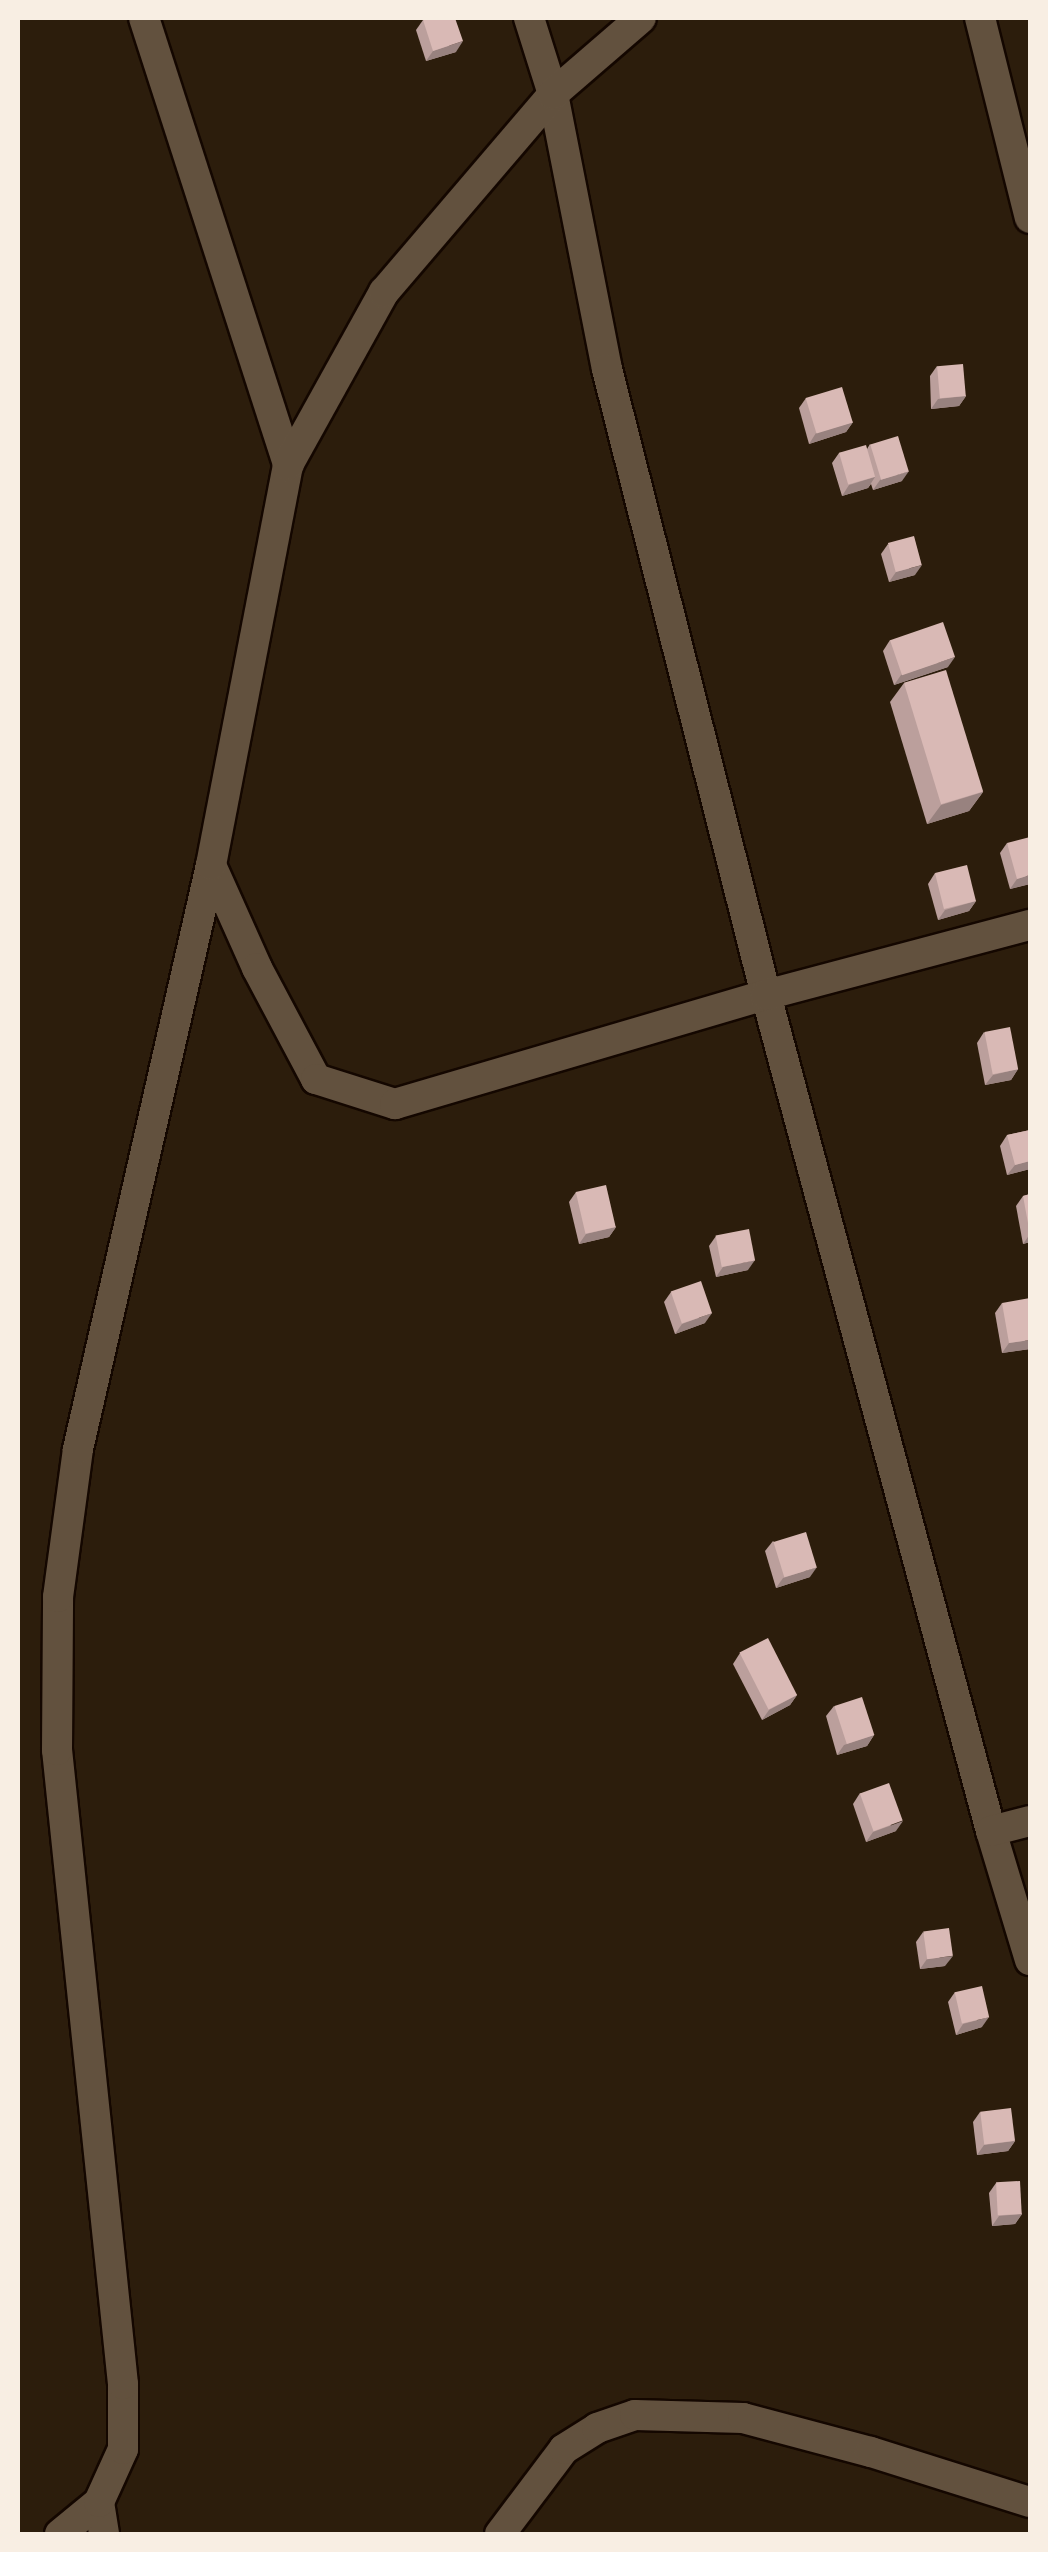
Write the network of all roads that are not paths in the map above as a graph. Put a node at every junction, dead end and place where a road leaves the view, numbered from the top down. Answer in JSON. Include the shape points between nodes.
{"nodes":[{"id":1,"x":144,"y":18,"type":"edge"},
{"id":2,"x":529,"y":18,"type":"edge"},
{"id":3,"x":641,"y":18,"type":"edge"},
{"id":4,"x":980,"y":18,"type":"edge"},
{"id":5,"x":552,"y":94,"type":"junction"},
{"id":6,"x":1030,"y":218,"type":"edge"},
{"id":7,"x":288,"y":466,"type":"junction"},
{"id":8,"x":212,"y":865,"type":"junction"},
{"id":9,"x":1030,"y":925,"type":"edge"},
{"id":10,"x":766,"y":995,"type":"junction"},
{"id":11,"x":1030,"y":1820,"type":"edge"},
{"id":12,"x":991,"y":1832,"type":"junction"},
{"id":13,"x":1030,"y":1960,"type":"edge"},
{"id":14,"x":1030,"y":2502,"type":"edge"},
{"id":15,"x":96,"y":2518,"type":"edge"},
{"id":16,"x":60,"y":2534,"type":"edge"},
{"id":17,"x":500,"y":2534,"type":"edge"}],
"edges":[{"from":1,"to":7,"type":"street"},
{"from":2,"to":5,"type":"street"},
{"from":3,"to":5,"type":"street"},
{"from":4,"to":6,"type":"street"},
{"from":5,"to":7,"type":"street","via":[[384,292]]},
{"from":5,"to":10,"type":"street","via":[[607,370]]},
{"from":7,"to":8,"type":"street"},
{"from":8,"to":10,"type":"street","via":[[316,1079],[395,1104]]},
{"from":8,"to":15,"type":"street","via":[[78,1448],[58,1598],[57,1750],[123,2384],[123,2448]]},
{"from":9,"to":10,"type":"street"},
{"from":10,"to":12,"type":"street"},
{"from":11,"to":12,"type":"street"},
{"from":12,"to":13,"type":"street"},
{"from":14,"to":17,"type":"street","via":[[743,2418],[635,2415],[564,2449]]},
{"from":15,"to":16,"type":"street"}]}
